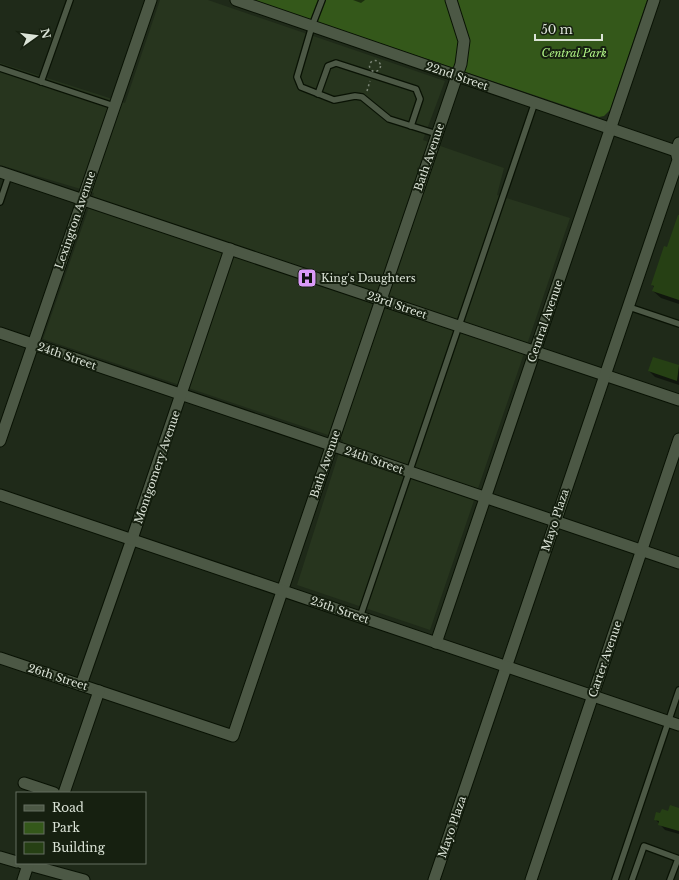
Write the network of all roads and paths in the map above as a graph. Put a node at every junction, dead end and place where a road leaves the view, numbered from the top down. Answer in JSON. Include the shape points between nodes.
{"nodes":[{"id":1,"x":70,"y":0,"type":"edge"},
{"id":2,"x":151,"y":0,"type":"edge"},
{"id":3,"x":236,"y":0,"type":"edge"},
{"id":4,"x":322,"y":0,"type":"edge"},
{"id":5,"x":451,"y":0,"type":"edge"},
{"id":6,"x":654,"y":0,"type":"edge"},
{"id":7,"x":312,"y":26,"type":"junction"},
{"id":8,"x":369,"y":66,"type":"dead end"},
{"id":9,"x":0,"y":68,"type":"edge"},
{"id":10,"x":380,"y":69,"type":"dead end"},
{"id":11,"x":457,"y":76,"type":"junction"},
{"id":12,"x":41,"y":82,"type":"junction"},
{"id":13,"x":318,"y":94,"type":"junction"},
{"id":14,"x":535,"y":102,"type":"junction"},
{"id":15,"x":114,"y":106,"type":"junction"},
{"id":16,"x":411,"y":126,"type":"junction"},
{"id":17,"x":611,"y":128,"type":"junction"},
{"id":18,"x":437,"y":134,"type":"junction"},
{"id":19,"x":678,"y":153,"type":"edge"},
{"id":20,"x":4,"y":174,"type":"edge"},
{"id":21,"x":82,"y":199,"type":"junction"},
{"id":22,"x":0,"y":202,"type":"edge"},
{"id":23,"x":230,"y":249,"type":"junction"},
{"id":24,"x":381,"y":300,"type":"junction"},
{"id":25,"x":629,"y":307,"type":"junction"},
{"id":26,"x":679,"y":324,"type":"edge"},
{"id":27,"x":458,"y":326,"type":"junction"},
{"id":28,"x":0,"y":333,"type":"edge"},
{"id":29,"x":32,"y":344,"type":"junction"},
{"id":30,"x":535,"y":352,"type":"junction"},
{"id":31,"x":606,"y":376,"type":"junction"},
{"id":32,"x":182,"y":395,"type":"junction"},
{"id":33,"x":679,"y":400,"type":"edge"},
{"id":34,"x":679,"y":439,"type":"edge"},
{"id":35,"x":0,"y":441,"type":"edge"},
{"id":36,"x":331,"y":445,"type":"junction"},
{"id":37,"x":409,"y":472,"type":"junction"},
{"id":38,"x":0,"y":495,"type":"edge"},
{"id":39,"x":486,"y":497,"type":"junction"},
{"id":40,"x":555,"y":521,"type":"junction"},
{"id":41,"x":132,"y":540,"type":"junction"},
{"id":42,"x":642,"y":550,"type":"junction"},
{"id":43,"x":679,"y":563,"type":"edge"},
{"id":44,"x":283,"y":590,"type":"junction"},
{"id":45,"x":360,"y":617,"type":"junction"},
{"id":46,"x":436,"y":643,"type":"junction"},
{"id":47,"x":0,"y":658,"type":"edge"},
{"id":48,"x":507,"y":666,"type":"junction"},
{"id":49,"x":81,"y":685,"type":"junction"},
{"id":50,"x":99,"y":690,"type":"junction"},
{"id":51,"x":679,"y":690,"type":"edge"},
{"id":52,"x":116,"y":696,"type":"joint"},
{"id":53,"x":593,"y":696,"type":"junction"},
{"id":54,"x":674,"y":723,"type":"edge"},
{"id":55,"x":24,"y":783,"type":"dead end"},
{"id":56,"x":51,"y":792,"type":"edge"},
{"id":57,"x":64,"y":792,"type":"edge"},
{"id":58,"x":0,"y":857,"type":"edge"},
{"id":59,"x":678,"y":859,"type":"edge"},
{"id":60,"x":16,"y":862,"type":"edge"},
{"id":61,"x":25,"y":864,"type":"edge"},
{"id":62,"x":23,"y":880,"type":"edge"},
{"id":63,"x":84,"y":880,"type":"edge"},
{"id":64,"x":434,"y":880,"type":"edge"},
{"id":65,"x":531,"y":880,"type":"edge"},
{"id":66,"x":615,"y":880,"type":"edge"},
{"id":67,"x":632,"y":880,"type":"edge"},
{"id":68,"x":670,"y":880,"type":"edge"}],
"edges":[{"from":1,"to":12,"type":"lane"},
{"from":2,"to":15,"type":"street","name":"Lexington Avenue"},
{"from":3,"to":7,"type":"street","name":"22nd Street"},
{"from":4,"to":7,"type":"lane"},
{"from":5,"to":11,"type":"street","name":"Bath Avenue","via":[[464,41]]},
{"from":6,"to":17,"type":"street","name":"Central Avenue"},
{"from":7,"to":11,"type":"street","name":"22nd Street"},
{"from":7,"to":13,"type":"lane","via":[[297,77],[302,87]]},
{"from":8,"to":10,"type":"path","via":[[376,60],[380,63]]},
{"from":9,"to":12,"type":"lane"},
{"from":11,"to":14,"type":"street","name":"22nd Street"},
{"from":11,"to":18,"type":"street","name":"Bath Avenue"},
{"from":12,"to":15,"type":"lane"},
{"from":13,"to":16,"type":"lane","via":[[337,100],[350,96],[362,97],[389,119]]},
{"from":13,"to":16,"type":"lane","via":[[328,66],[336,63],[416,89],[420,95]]},
{"from":14,"to":17,"type":"street","name":"22nd Street"},
{"from":14,"to":27,"type":"lane"},
{"from":15,"to":21,"type":"street","name":"Lexington Avenue"},
{"from":16,"to":18,"type":"lane"},
{"from":17,"to":19,"type":"street","name":"22nd Street"},
{"from":17,"to":30,"type":"street","name":"Central Avenue"},
{"from":18,"to":24,"type":"street","name":"Bath Avenue"},
{"from":19,"to":25,"type":"street","name":"Mayo Plaza"},
{"from":20,"to":21,"type":"street","name":"23rd Street"},
{"from":20,"to":22,"type":"lane"},
{"from":21,"to":23,"type":"street","name":"23rd Street"},
{"from":21,"to":29,"type":"street","name":"Lexington Avenue"},
{"from":23,"to":24,"type":"street","name":"23rd Street"},
{"from":23,"to":32,"type":"street","name":"Montgomery Avenue"},
{"from":24,"to":27,"type":"street","name":"23rd Street"},
{"from":24,"to":36,"type":"street","name":"Bath Avenue"},
{"from":25,"to":26,"type":"lane"},
{"from":25,"to":31,"type":"street","name":"Mayo Plaza"},
{"from":27,"to":30,"type":"street","name":"23rd Street"},
{"from":27,"to":37,"type":"lane"},
{"from":28,"to":29,"type":"street","name":"24th Street"},
{"from":29,"to":32,"type":"street","name":"24th Street"},
{"from":29,"to":35,"type":"street","name":"Lexington Avenue"},
{"from":30,"to":31,"type":"street","name":"23rd Street"},
{"from":30,"to":39,"type":"street","name":"Central Avenue"},
{"from":31,"to":33,"type":"street","name":"23rd Street"},
{"from":31,"to":40,"type":"street","name":"Mayo Plaza"},
{"from":32,"to":36,"type":"street","name":"24th Street"},
{"from":32,"to":41,"type":"street","name":"Montgomery Avenue"},
{"from":34,"to":42,"type":"street","name":"Carter Avenue"},
{"from":36,"to":37,"type":"street","name":"24th Street"},
{"from":36,"to":44,"type":"street","name":"Bath Avenue"},
{"from":37,"to":39,"type":"street","name":"24th Street"},
{"from":37,"to":45,"type":"lane"},
{"from":38,"to":41,"type":"street","name":"25th Street"},
{"from":39,"to":40,"type":"street","name":"24th Street"},
{"from":39,"to":46,"type":"street","name":"Central Avenue"},
{"from":40,"to":42,"type":"street","name":"24th Street"},
{"from":40,"to":48,"type":"street","name":"Mayo Plaza"},
{"from":41,"to":44,"type":"street","name":"25th Street"},
{"from":41,"to":49,"type":"street","name":"Montgomery Avenue"},
{"from":42,"to":43,"type":"street","name":"24th Street"},
{"from":42,"to":53,"type":"street","name":"Carter Avenue"},
{"from":44,"to":45,"type":"street","name":"25th Street"},
{"from":44,"to":52,"type":"street","name":"Bath Avenue","via":[[233,736]]},
{"from":45,"to":46,"type":"street","name":"25th Street"},
{"from":46,"to":48,"type":"street","name":"25th Street"},
{"from":47,"to":49,"type":"street","name":"26th Street"},
{"from":48,"to":53,"type":"street","name":"25th Street"},
{"from":48,"to":64,"type":"street","name":"Mayo Plaza"},
{"from":49,"to":50,"type":"street","name":"26th Street"},
{"from":50,"to":52,"type":"street","name":"26th Street"},
{"from":50,"to":57,"type":"street"},
{"from":51,"to":54,"type":"lane"},
{"from":53,"to":54,"type":"street","name":"25th Street"},
{"from":53,"to":65,"type":"street","name":"Carter Avenue"},
{"from":54,"to":66,"type":"lane"},
{"from":55,"to":56,"type":"street"},
{"from":58,"to":60,"type":"street"},
{"from":59,"to":67,"type":"lane","via":[[644,846]]},
{"from":59,"to":68,"type":"lane"},
{"from":61,"to":62,"type":"street"},
{"from":61,"to":63,"type":"street"}]}
